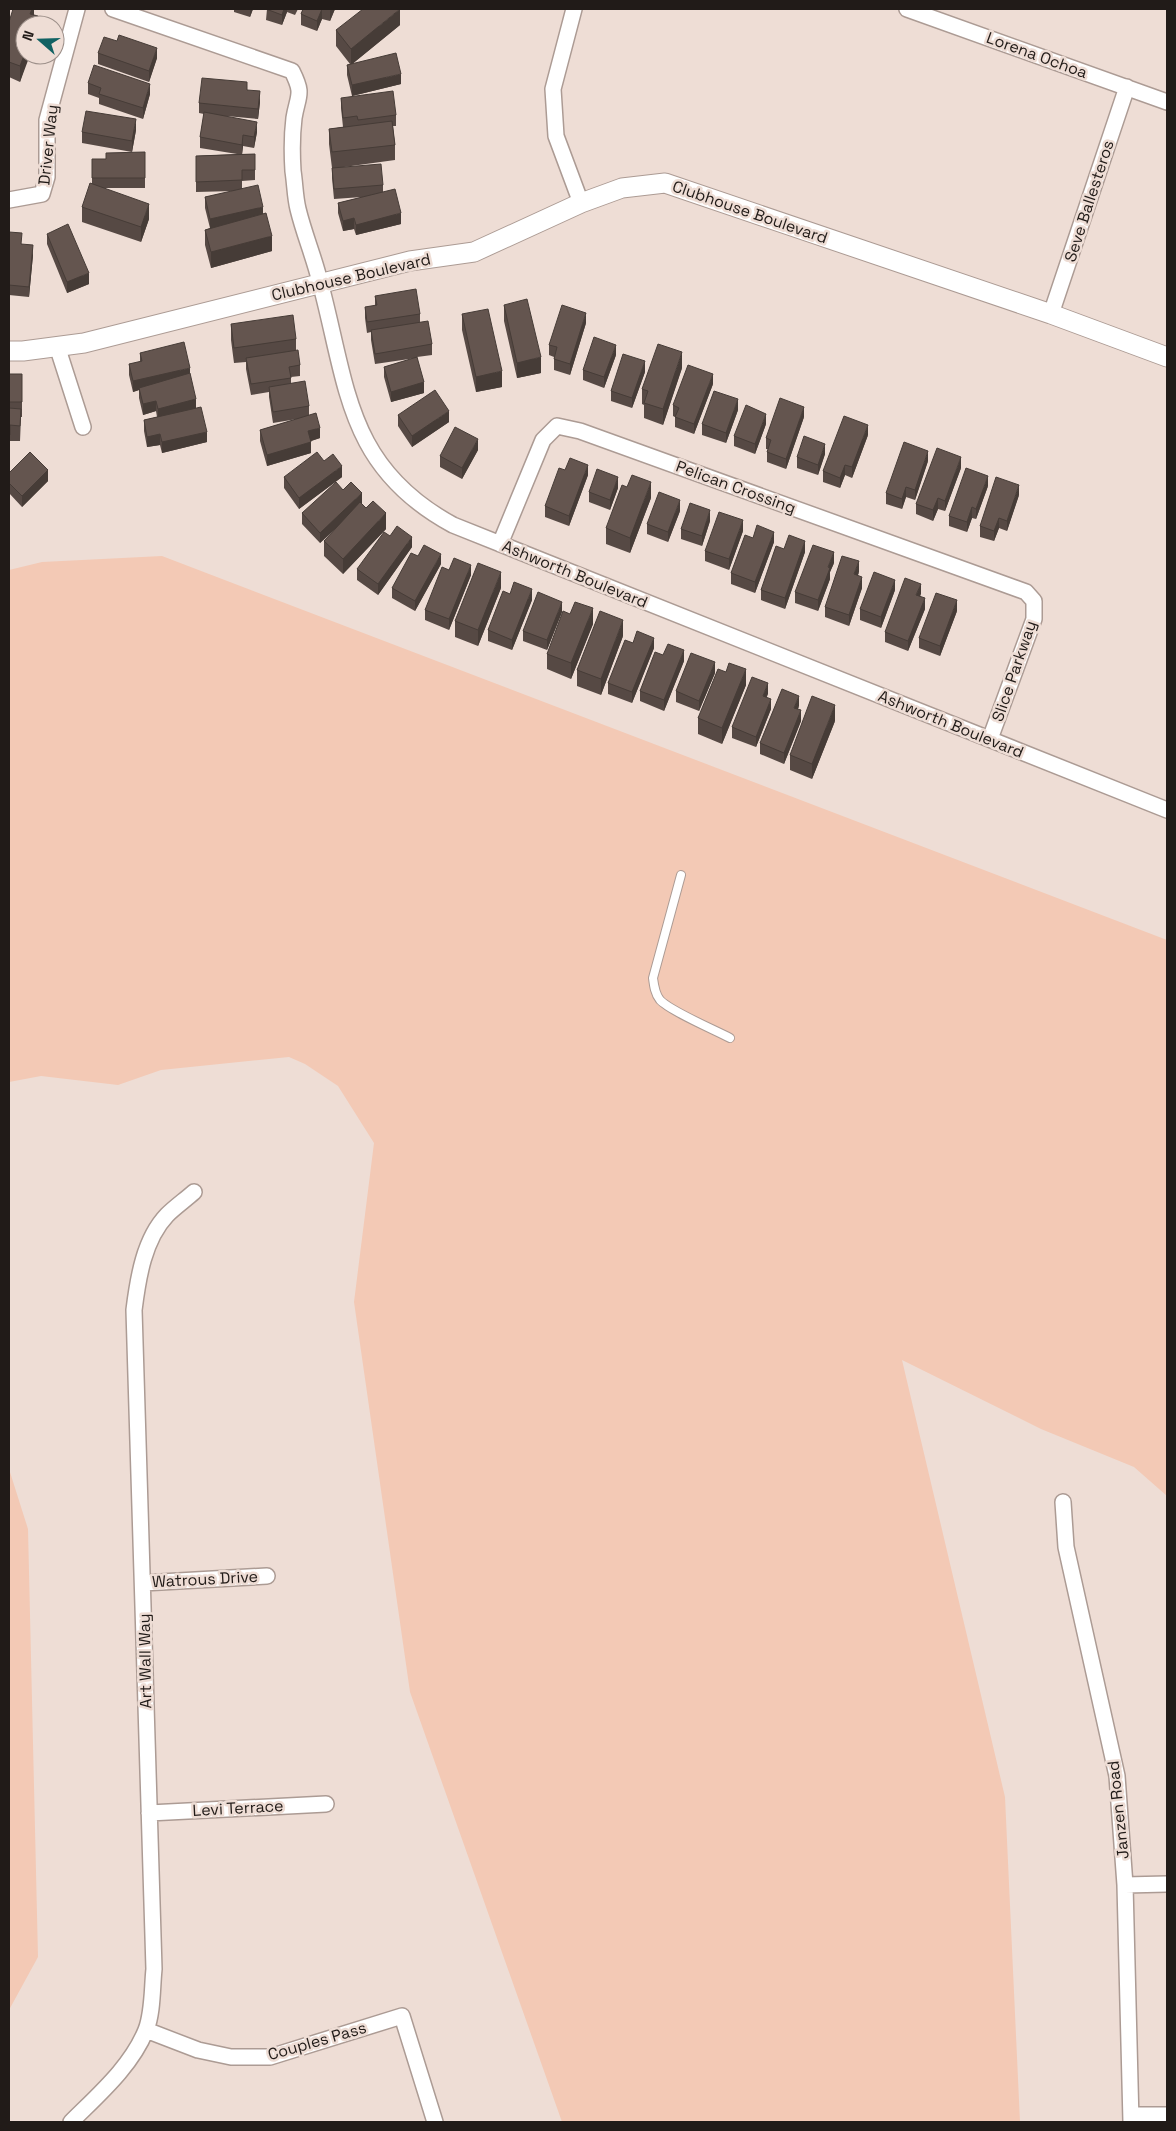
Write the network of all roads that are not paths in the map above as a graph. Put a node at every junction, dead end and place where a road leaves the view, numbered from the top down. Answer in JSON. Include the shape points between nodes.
{"nodes":[{"id":1,"x":77,"y":9,"type":"edge"},
{"id":2,"x":113,"y":9,"type":"edge"},
{"id":3,"x":574,"y":9,"type":"edge"},
{"id":4,"x":907,"y":9,"type":"edge"},
{"id":5,"x":1126,"y":87,"type":"junction"},
{"id":6,"x":1167,"y":102,"type":"edge"},
{"id":7,"x":9,"y":200,"type":"edge"},
{"id":8,"x":581,"y":203,"type":"junction"},
{"id":9,"x":320,"y":282,"type":"junction"},
{"id":10,"x":1051,"y":314,"type":"junction"},
{"id":11,"x":58,"y":346,"type":"junction"},
{"id":12,"x":9,"y":351,"type":"edge"},
{"id":13,"x":1167,"y":357,"type":"edge"},
{"id":14,"x":83,"y":427,"type":"dead end"},
{"id":15,"x":500,"y":544,"type":"junction"},
{"id":16,"x":1034,"y":601,"type":"joint"},
{"id":17,"x":990,"y":739,"type":"junction"},
{"id":18,"x":1167,"y":810,"type":"edge"},
{"id":19,"x":681,"y":875,"type":"dead end"},
{"id":20,"x":730,"y":1038,"type":"dead end"},
{"id":21,"x":194,"y":1192,"type":"dead end"},
{"id":22,"x":1063,"y":1502,"type":"dead end"},
{"id":23,"x":267,"y":1576,"type":"dead end"},
{"id":24,"x":143,"y":1583,"type":"junction"},
{"id":25,"x":326,"y":1804,"type":"dead end"},
{"id":26,"x":149,"y":1813,"type":"junction"},
{"id":27,"x":1167,"y":1884,"type":"edge"},
{"id":28,"x":1125,"y":1885,"type":"junction"},
{"id":29,"x":146,"y":2030,"type":"junction"},
{"id":30,"x":1167,"y":2115,"type":"edge"},
{"id":31,"x":1131,"y":2119,"type":"edge"},
{"id":32,"x":71,"y":2122,"type":"edge"},
{"id":33,"x":435,"y":2122,"type":"edge"}],
"edges":[{"from":1,"to":7,"type":"street","name":"Driver Way","via":[[47,120],[47,177],[42,194]]},
{"from":2,"to":9,"type":"street","name":"Ashworth Boulevard","via":[[292,71],[300,98],[294,118],[293,160],[298,208]]},
{"from":3,"to":8,"type":"street","via":[[553,89],[556,136]]},
{"from":4,"to":5,"type":"street","name":"Lorena Ochoa"},
{"from":5,"to":6,"type":"street","name":"Lorena Ochoa"},
{"from":5,"to":10,"type":"street","name":"Seve Ballesteros"},
{"from":8,"to":9,"type":"street","name":"Clubhouse Boulevard","via":[[474,252],[410,261]]},
{"from":8,"to":10,"type":"street","name":"Clubhouse Boulevard","via":[[622,188],[665,183]]},
{"from":9,"to":11,"type":"street","name":"Clubhouse Boulevard","via":[[84,343]]},
{"from":9,"to":15,"type":"street","name":"Ashworth Boulevard","via":[[349,404],[370,450],[403,492],[432,514]]},
{"from":10,"to":13,"type":"street","name":"Clubhouse Boulevard"},
{"from":11,"to":12,"type":"street","name":"Clubhouse Boulevard"},
{"from":11,"to":14,"type":"street"},
{"from":15,"to":16,"type":"street","name":"Pelican Crossing","via":[[542,440],[557,426],[580,431],[1026,592]]},
{"from":15,"to":17,"type":"street","name":"Ashworth Boulevard"},
{"from":16,"to":17,"type":"street","name":"Slice Parkway","via":[[1034,619]]},
{"from":17,"to":18,"type":"street","name":"Ashworth Boulevard"},
{"from":19,"to":20,"type":"lane","via":[[653,978],[655,992],[673,1009]]},
{"from":21,"to":24,"type":"street","name":"Art Wall Way","via":[[158,1226],[138,1280],[134,1310]]},
{"from":22,"to":28,"type":"street","name":"Janzen Road","via":[[1066,1547],[1117,1776]]},
{"from":23,"to":24,"type":"street","name":"Watrous Drive"},
{"from":24,"to":26,"type":"street","name":"Art Wall Way"},
{"from":25,"to":26,"type":"street","name":"Levi Terrace"},
{"from":26,"to":29,"type":"street","name":"Art Wall Way","via":[[154,1969]]},
{"from":27,"to":28,"type":"street"},
{"from":28,"to":31,"type":"street","name":"Janzen Road"},
{"from":29,"to":32,"type":"street","name":"Art Wall Way","via":[[115,2079]]},
{"from":29,"to":33,"type":"street","name":"Couples Pass","via":[[198,2050],[232,2057],[270,2057],[402,2016]]},
{"from":30,"to":31,"type":"street"}]}
